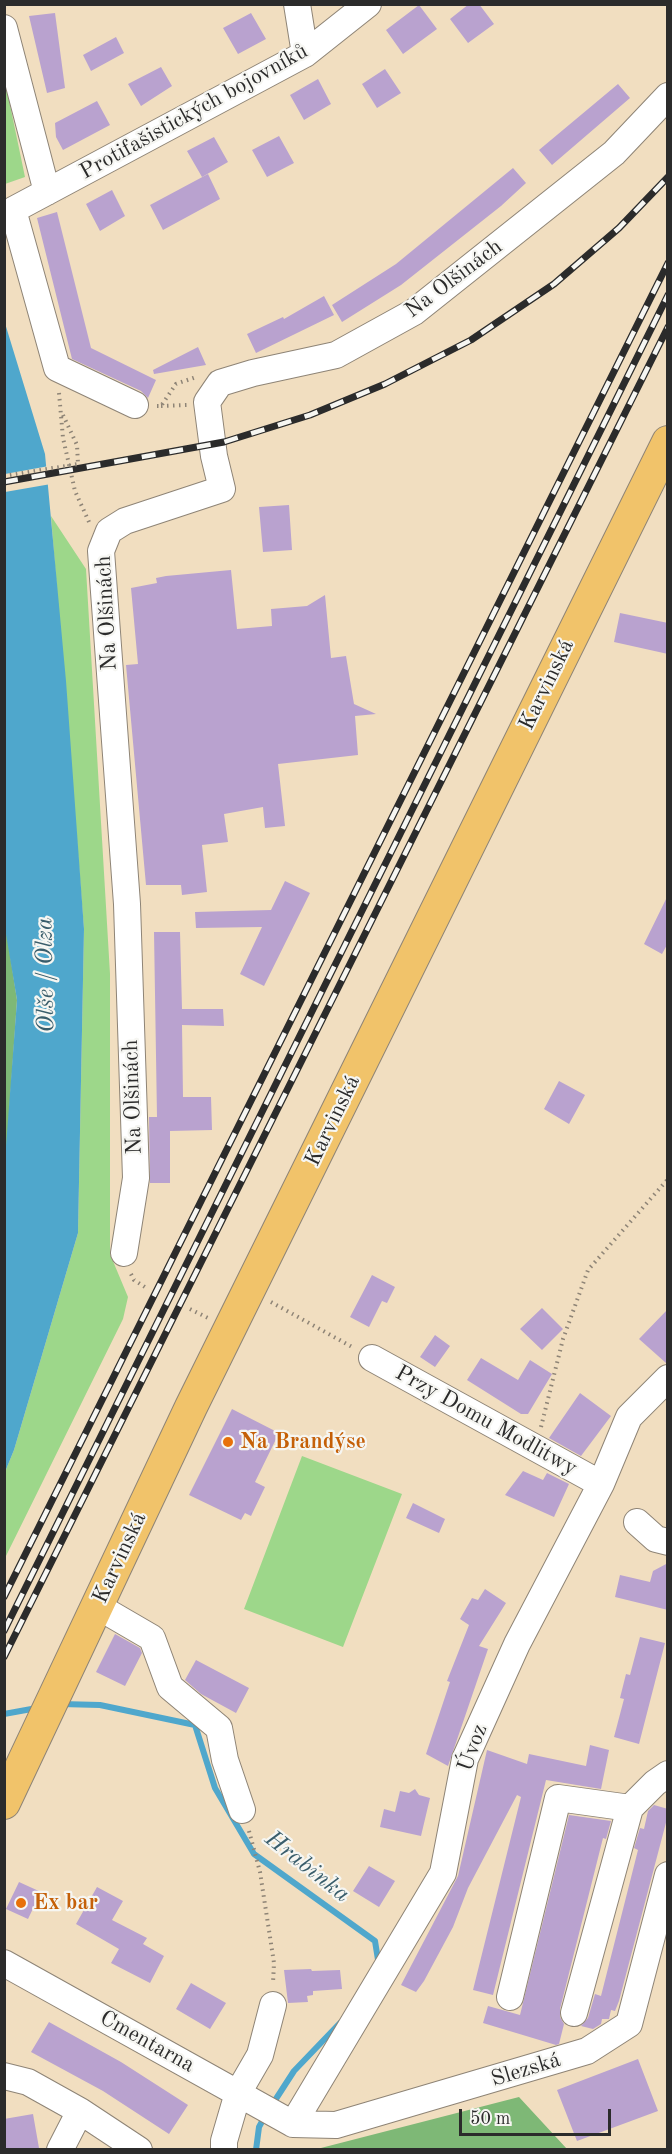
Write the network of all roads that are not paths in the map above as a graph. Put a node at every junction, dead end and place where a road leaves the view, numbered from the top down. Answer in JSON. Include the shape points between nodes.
{"nodes":[{"id":1,"x":297,"y":4,"type":"edge"},
{"id":2,"x":368,"y":4,"type":"edge"},
{"id":3,"x":4,"y":28,"type":"edge"},
{"id":4,"x":305,"y":54,"type":"junction"},
{"id":5,"x":668,"y":96,"type":"edge"},
{"id":6,"x":47,"y":192,"type":"junction"},
{"id":7,"x":135,"y":405,"type":"dead end"},
{"id":8,"x":668,"y":442,"type":"edge"},
{"id":9,"x":124,"y":1252,"type":"dead end"},
{"id":10,"x":372,"y":1358,"type":"road end"},
{"id":11,"x":668,"y":1378,"type":"edge"},
{"id":12,"x":601,"y":1484,"type":"junction"},
{"id":13,"x":637,"y":1522,"type":"dead end"},
{"id":14,"x":668,"y":1542,"type":"edge"},
{"id":15,"x":97,"y":1606,"type":"junction"},
{"id":16,"x":668,"y":1774,"type":"edge"},
{"id":17,"x":4,"y":1803,"type":"edge"},
{"id":18,"x":630,"y":1808,"type":"junction"},
{"id":19,"x":245,"y":1820,"type":"road end"},
{"id":20,"x":668,"y":1875,"type":"edge"},
{"id":21,"x":4,"y":1963,"type":"edge"},
{"id":22,"x":510,"y":1997,"type":"dead end"},
{"id":23,"x":273,"y":2005,"type":"road end"},
{"id":24,"x":574,"y":2013,"type":"dead end"},
{"id":25,"x":4,"y":2076,"type":"edge"},
{"id":26,"x":243,"y":2096,"type":"junction"},
{"id":27,"x":80,"y":2111,"type":"junction"},
{"id":28,"x":286,"y":2121,"type":"junction"},
{"id":29,"x":60,"y":2150,"type":"edge"},
{"id":30,"x":139,"y":2150,"type":"edge"},
{"id":31,"x":224,"y":2150,"type":"edge"}],
"edges":[{"from":1,"to":4,"type":"street"},
{"from":2,"to":4,"type":"street","name":"Protifašistických bojovníků"},
{"from":3,"to":6,"type":"street"},
{"from":4,"to":6,"type":"street","name":"Protifašistických bojovníků"},
{"from":5,"to":9,"type":"street","name":"Na Olšinách","via":[[614,153],[414,312],[336,355],[220,383],[207,402],[222,489],[125,521],[109,531],[101,550],[127,904],[136,1178]]},
{"from":6,"to":7,"type":"street","name":"Protifašistických bojovníků","via":[[13,210],[57,368]]},
{"from":8,"to":15,"type":"main road","name":"Karvinská"},
{"from":10,"to":12,"type":"street","name":"Przy Domu Modlitwy"},
{"from":11,"to":12,"type":"street","name":"Úvoz","via":[[629,1417]]},
{"from":12,"to":28,"type":"street","name":"Úvoz","via":[[517,1644],[465,1759],[443,1873]]},
{"from":13,"to":14,"type":"street","via":[[656,1539]]},
{"from":15,"to":17,"type":"main road","name":"Karvinská"},
{"from":15,"to":19,"type":"street","via":[[153,1638],[170,1687],[219,1728],[225,1761]]},
{"from":16,"to":18,"type":"street"},
{"from":18,"to":22,"type":"street","via":[[558,1798]]},
{"from":18,"to":24,"type":"street"},
{"from":20,"to":28,"type":"street","name":"Slezská","via":[[629,2024],[587,2051],[336,2126]]},
{"from":21,"to":26,"type":"street","name":"Cmentarna"},
{"from":23,"to":26,"type":"street","via":[[260,2055]]},
{"from":25,"to":27,"type":"street","via":[[28,2082]]},
{"from":26,"to":28,"type":"street","name":"Slezská"},
{"from":26,"to":31,"type":"street"},
{"from":27,"to":29,"type":"street"},
{"from":27,"to":30,"type":"street"}]}
